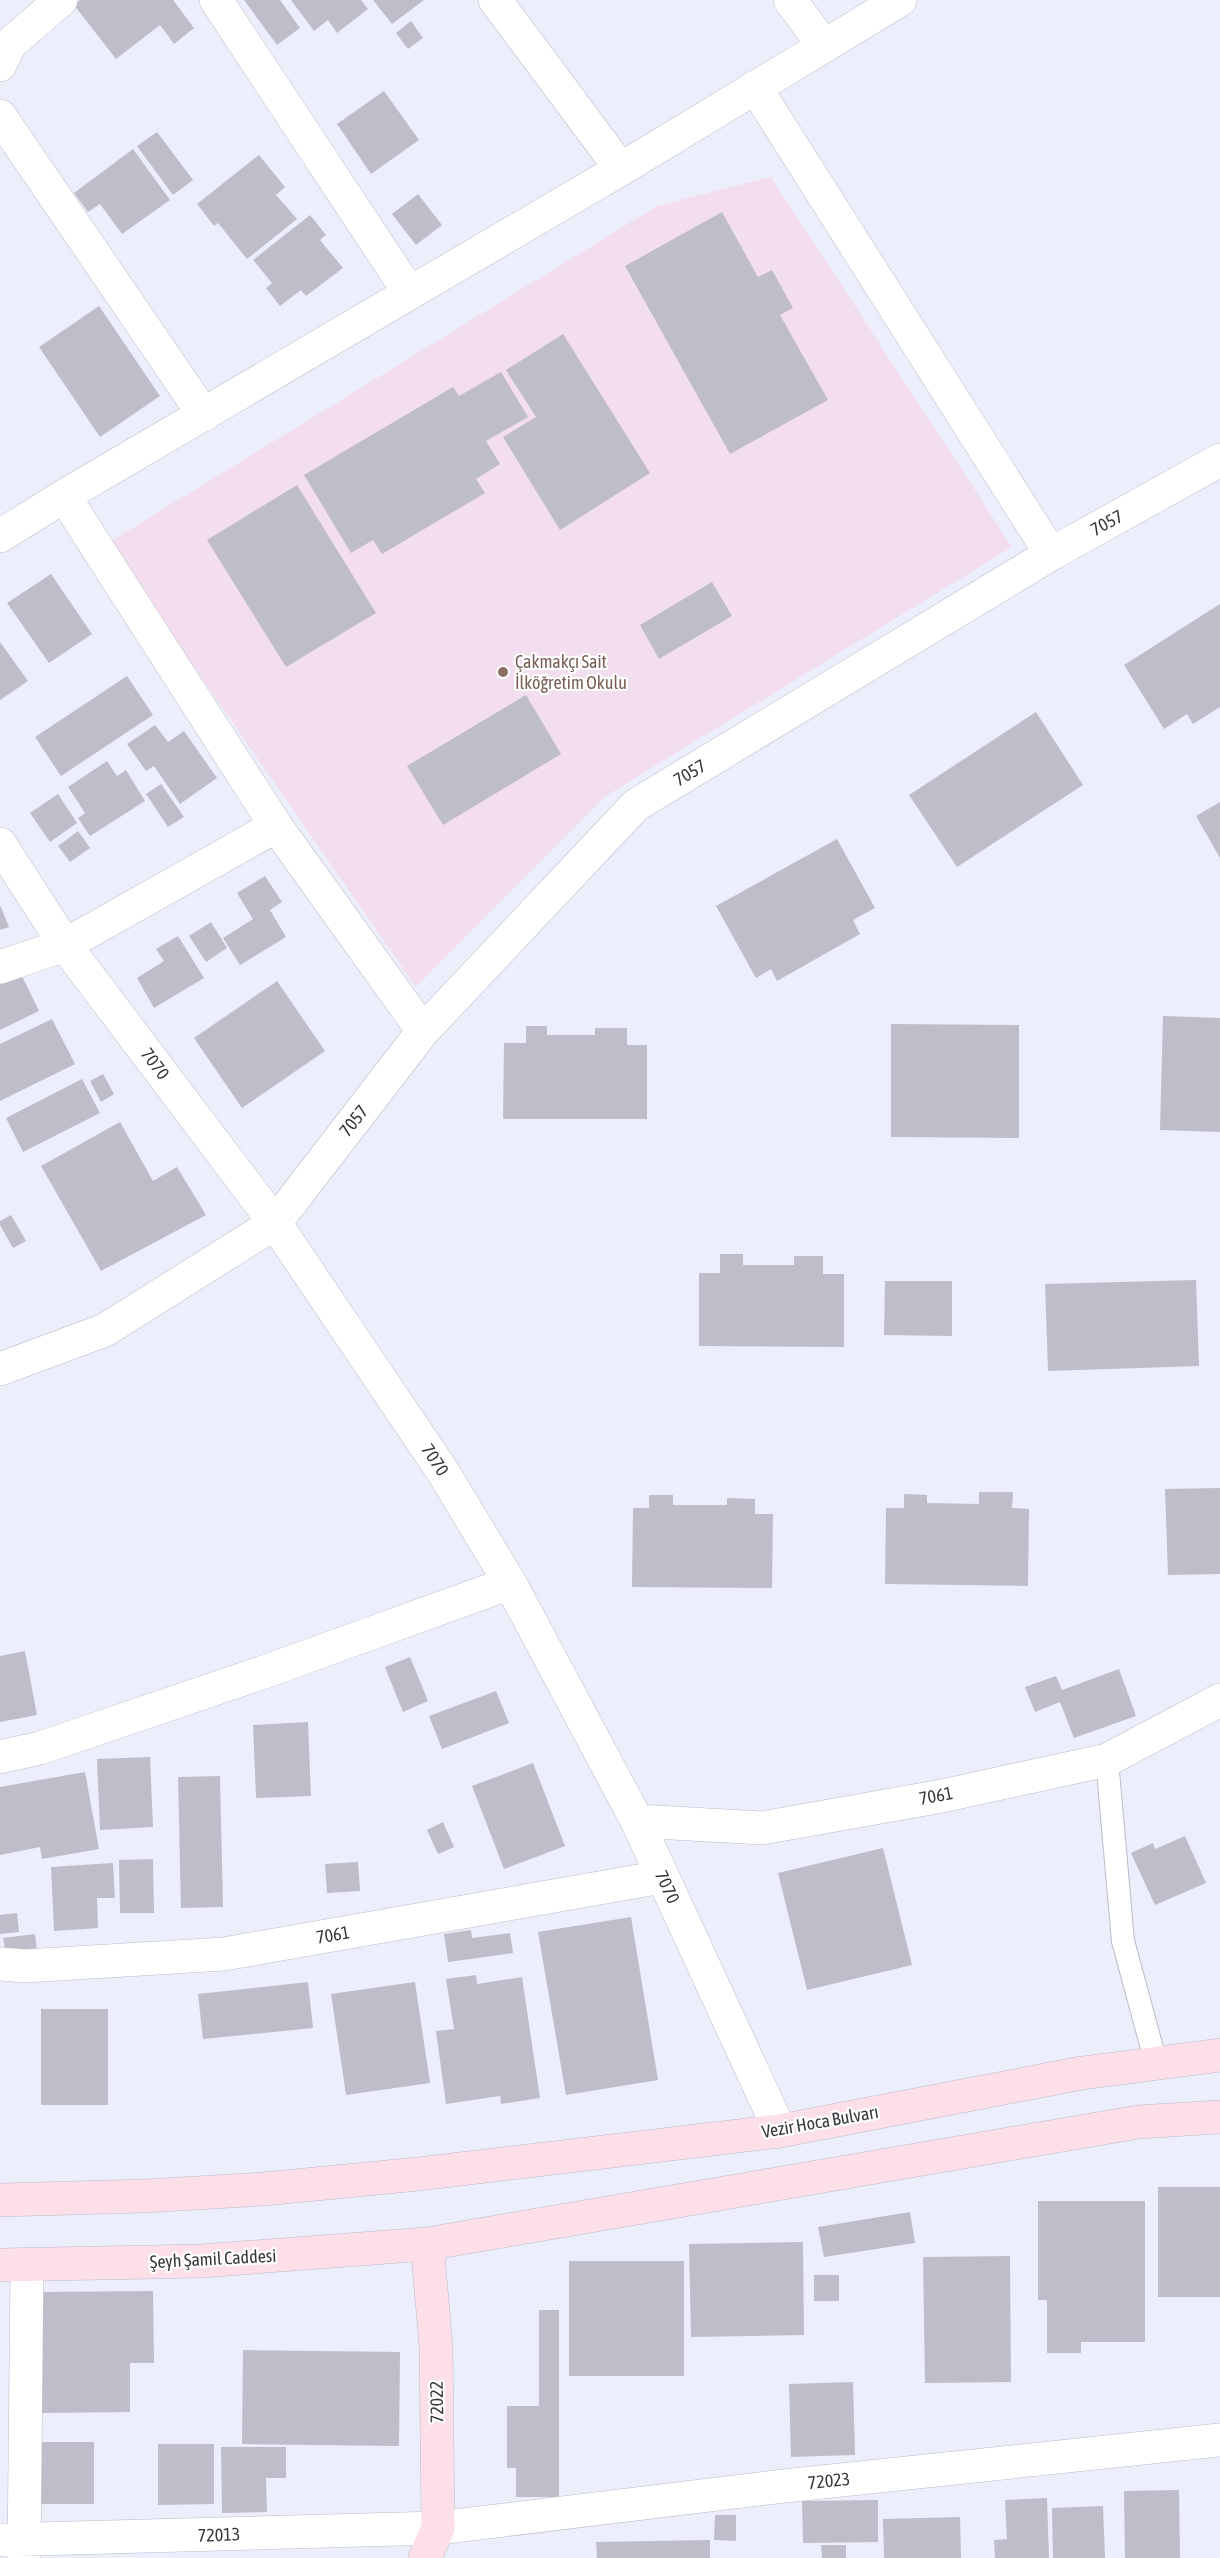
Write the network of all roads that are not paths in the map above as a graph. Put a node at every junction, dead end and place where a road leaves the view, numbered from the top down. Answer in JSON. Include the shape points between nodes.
{"nodes":[{"id":1,"x":61,"y":0,"type":"edge"},
{"id":2,"x":216,"y":0,"type":"edge"},
{"id":3,"x":495,"y":0,"type":"edge"},
{"id":4,"x":790,"y":0,"type":"edge"},
{"id":5,"x":900,"y":0,"type":"edge"},
{"id":6,"x":824,"y":46,"type":"junction"},
{"id":7,"x":0,"y":65,"type":"edge"},
{"id":8,"x":755,"y":87,"type":"junction"},
{"id":9,"x":0,"y":116,"type":"edge"},
{"id":10,"x":621,"y":169,"type":"junction"},
{"id":11,"x":409,"y":292,"type":"junction"},
{"id":12,"x":204,"y":415,"type":"junction"},
{"id":13,"x":1220,"y":460,"type":"edge"},
{"id":14,"x":64,"y":496,"type":"junction"},
{"id":15,"x":0,"y":536,"type":"edge"},
{"id":16,"x":1051,"y":554,"type":"junction"},
{"id":17,"x":276,"y":826,"type":"junction"},
{"id":18,"x":0,"y":844,"type":"edge"},
{"id":19,"x":65,"y":945,"type":"junction"},
{"id":20,"x":0,"y":967,"type":"edge"},
{"id":21,"x":423,"y":1031,"type":"junction"},
{"id":22,"x":275,"y":1223,"type":"junction"},
{"id":23,"x":0,"y":1369,"type":"edge"},
{"id":24,"x":510,"y":1583,"type":"junction"},
{"id":25,"x":1220,"y":1700,"type":"edge"},
{"id":26,"x":0,"y":1757,"type":"edge"},
{"id":27,"x":1107,"y":1760,"type":"junction"},
{"id":28,"x":637,"y":1821,"type":"junction"},
{"id":29,"x":662,"y":1877,"type":"junction"},
{"id":30,"x":0,"y":1964,"type":"edge"},
{"id":31,"x":1220,"y":2055,"type":"edge"},
{"id":32,"x":1156,"y":2063,"type":"junction"},
{"id":33,"x":1220,"y":2117,"type":"edge"},
{"id":34,"x":780,"y":2131,"type":"junction"},
{"id":35,"x":0,"y":2200,"type":"edge"},
{"id":36,"x":426,"y":2244,"type":"junction"},
{"id":37,"x":13,"y":2265,"type":"edge"},
{"id":38,"x":1220,"y":2440,"type":"edge"},
{"id":39,"x":439,"y":2543,"type":"edge"},
{"id":40,"x":17,"y":2546,"type":"edge"},
{"id":41,"x":425,"y":2558,"type":"edge"}],
"edges":[{"from":1,"to":7,"type":"street","via":[[10,44]]},
{"from":2,"to":11,"type":"street"},
{"from":3,"to":10,"type":"street"},
{"from":4,"to":6,"type":"street"},
{"from":5,"to":6,"type":"street"},
{"from":6,"to":8,"type":"street"},
{"from":8,"to":10,"type":"street"},
{"from":8,"to":16,"type":"street"},
{"from":9,"to":12,"type":"street"},
{"from":10,"to":11,"type":"street"},
{"from":11,"to":12,"type":"street"},
{"from":12,"to":14,"type":"street"},
{"from":13,"to":16,"type":"street","name":"7057"},
{"from":14,"to":15,"type":"street"},
{"from":14,"to":17,"type":"street"},
{"from":16,"to":21,"type":"street","name":"7057","via":[[636,805]]},
{"from":17,"to":19,"type":"street"},
{"from":17,"to":21,"type":"street"},
{"from":18,"to":19,"type":"street","name":"7070"},
{"from":19,"to":20,"type":"street"},
{"from":19,"to":22,"type":"street","name":"7070"},
{"from":21,"to":22,"type":"street","name":"7057"},
{"from":22,"to":23,"type":"street","via":[[105,1330]]},
{"from":22,"to":24,"type":"street","name":"7070","via":[[443,1472]]},
{"from":24,"to":26,"type":"street","via":[[264,1672],[40,1748]]},
{"from":24,"to":28,"type":"street","name":"7070"},
{"from":25,"to":27,"type":"street","name":"7061"},
{"from":27,"to":28,"type":"street","name":"7061","via":[[942,1796],[762,1828]]},
{"from":27,"to":32,"type":"lane","via":[[1123,1941]]},
{"from":28,"to":29,"type":"street","name":"7070"},
{"from":29,"to":30,"type":"street","name":"7061","via":[[224,1954],[25,1966]]},
{"from":29,"to":34,"type":"street","name":"7070"},
{"from":31,"to":32,"type":"main road","name":"Vezir Hoca Bulvarı"},
{"from":32,"to":34,"type":"main road","name":"Vezir Hoca Bulvarı","via":[[1071,2075]]},
{"from":33,"to":36,"type":"main road","via":[[1138,2122]]},
{"from":34,"to":35,"type":"main road","name":"Vezir Hoca Bulvarı","via":[[264,2189]]},
{"from":36,"to":37,"type":"main road","name":"Şeyh Şamil Caddesi","via":[[202,2261]]},
{"from":36,"to":39,"type":"main road","name":"72022","via":[[436,2346]]},
{"from":37,"to":40,"type":"street"},
{"from":38,"to":39,"type":"street","name":"72023","via":[[784,2486]]},
{"from":39,"to":40,"type":"street","name":"72013"},
{"from":39,"to":41,"type":"main road","name":"72022"}]}
